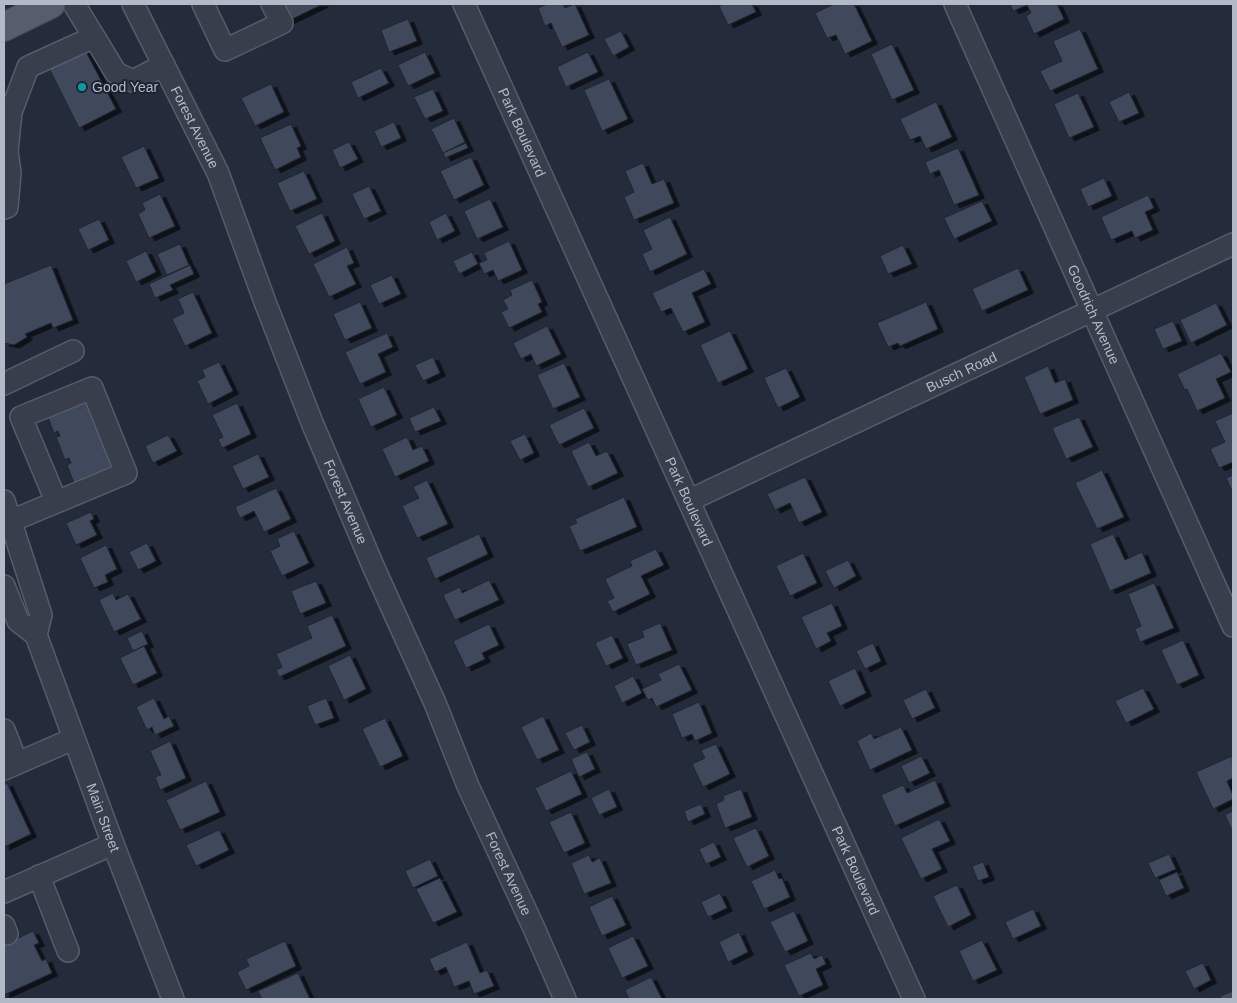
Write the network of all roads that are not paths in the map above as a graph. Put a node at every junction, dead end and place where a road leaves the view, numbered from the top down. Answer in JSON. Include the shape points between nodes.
{"nodes":[{"id":1,"x":51,"y":4,"type":"edge"},
{"id":2,"x":74,"y":4,"type":"edge"},
{"id":3,"x":133,"y":4,"type":"edge"},
{"id":4,"x":203,"y":4,"type":"edge"},
{"id":5,"x":272,"y":4,"type":"edge"},
{"id":6,"x":464,"y":4,"type":"edge"},
{"id":7,"x":954,"y":4,"type":"edge"},
{"id":8,"x":4,"y":27,"type":"edge"},
{"id":9,"x":94,"y":37,"type":"junction"},
{"id":10,"x":164,"y":65,"type":"junction"},
{"id":11,"x":5,"y":153,"type":"edge"},
{"id":12,"x":4,"y":208,"type":"edge"},
{"id":13,"x":1233,"y":244,"type":"edge"},
{"id":14,"x":1093,"y":310,"type":"junction"},
{"id":15,"x":73,"y":351,"type":"dead end"},
{"id":16,"x":4,"y":384,"type":"edge"},
{"id":17,"x":690,"y":500,"type":"junction"},
{"id":18,"x":56,"y":502,"type":"junction"},
{"id":19,"x":7,"y":511,"type":"edge"},
{"id":20,"x":4,"y":586,"type":"edge"},
{"id":21,"x":1233,"y":626,"type":"edge"},
{"id":22,"x":36,"y":636,"type":"junction"},
{"id":23,"x":4,"y":730,"type":"edge"},
{"id":24,"x":73,"y":738,"type":"junction"},
{"id":25,"x":10,"y":766,"type":"edge"},
{"id":26,"x":113,"y":844,"type":"junction"},
{"id":27,"x":39,"y":876,"type":"junction"},
{"id":28,"x":4,"y":892,"type":"edge"},
{"id":29,"x":68,"y":951,"type":"dead end"},
{"id":30,"x":173,"y":999,"type":"edge"},
{"id":31,"x":565,"y":999,"type":"edge"},
{"id":32,"x":914,"y":999,"type":"edge"}],
"edges":[{"from":1,"to":8,"type":"main road"},
{"from":2,"to":9,"type":"street"},
{"from":3,"to":10,"type":"street","name":"Forest Avenue"},
{"from":4,"to":5,"type":"street","via":[[226,50],[282,23]]},
{"from":6,"to":17,"type":"street","name":"Park Boulevard"},
{"from":7,"to":14,"type":"street","name":"Goodrich Avenue"},
{"from":9,"to":10,"type":"street","via":[[116,73],[133,81]]},
{"from":9,"to":11,"type":"street","via":[[28,67],[11,112]]},
{"from":10,"to":31,"type":"street","name":"Forest Avenue","via":[[218,173],[313,425],[435,702],[468,786]]},
{"from":11,"to":12,"type":"street","via":[[10,173],[8,207]]},
{"from":13,"to":14,"type":"street","name":"Busch Road"},
{"from":14,"to":17,"type":"street","name":"Busch Road"},
{"from":14,"to":21,"type":"street","name":"Goodrich Avenue"},
{"from":15,"to":16,"type":"street"},
{"from":17,"to":32,"type":"street","name":"Park Boulevard"},
{"from":18,"to":18,"type":"street","via":[[126,473],[92,388],[21,417]]},
{"from":18,"to":19,"type":"street"},
{"from":19,"to":22,"type":"street","name":"Main Street","via":[[41,615]]},
{"from":20,"to":22,"type":"street","name":"Main Street","via":[[18,621]]},
{"from":22,"to":24,"type":"street","name":"Main Street"},
{"from":23,"to":25,"type":"street"},
{"from":24,"to":25,"type":"street"},
{"from":24,"to":26,"type":"street","name":"Main Street"},
{"from":26,"to":27,"type":"street"},
{"from":26,"to":30,"type":"street","name":"Main Street"},
{"from":27,"to":28,"type":"street"},
{"from":27,"to":29,"type":"street"}]}
